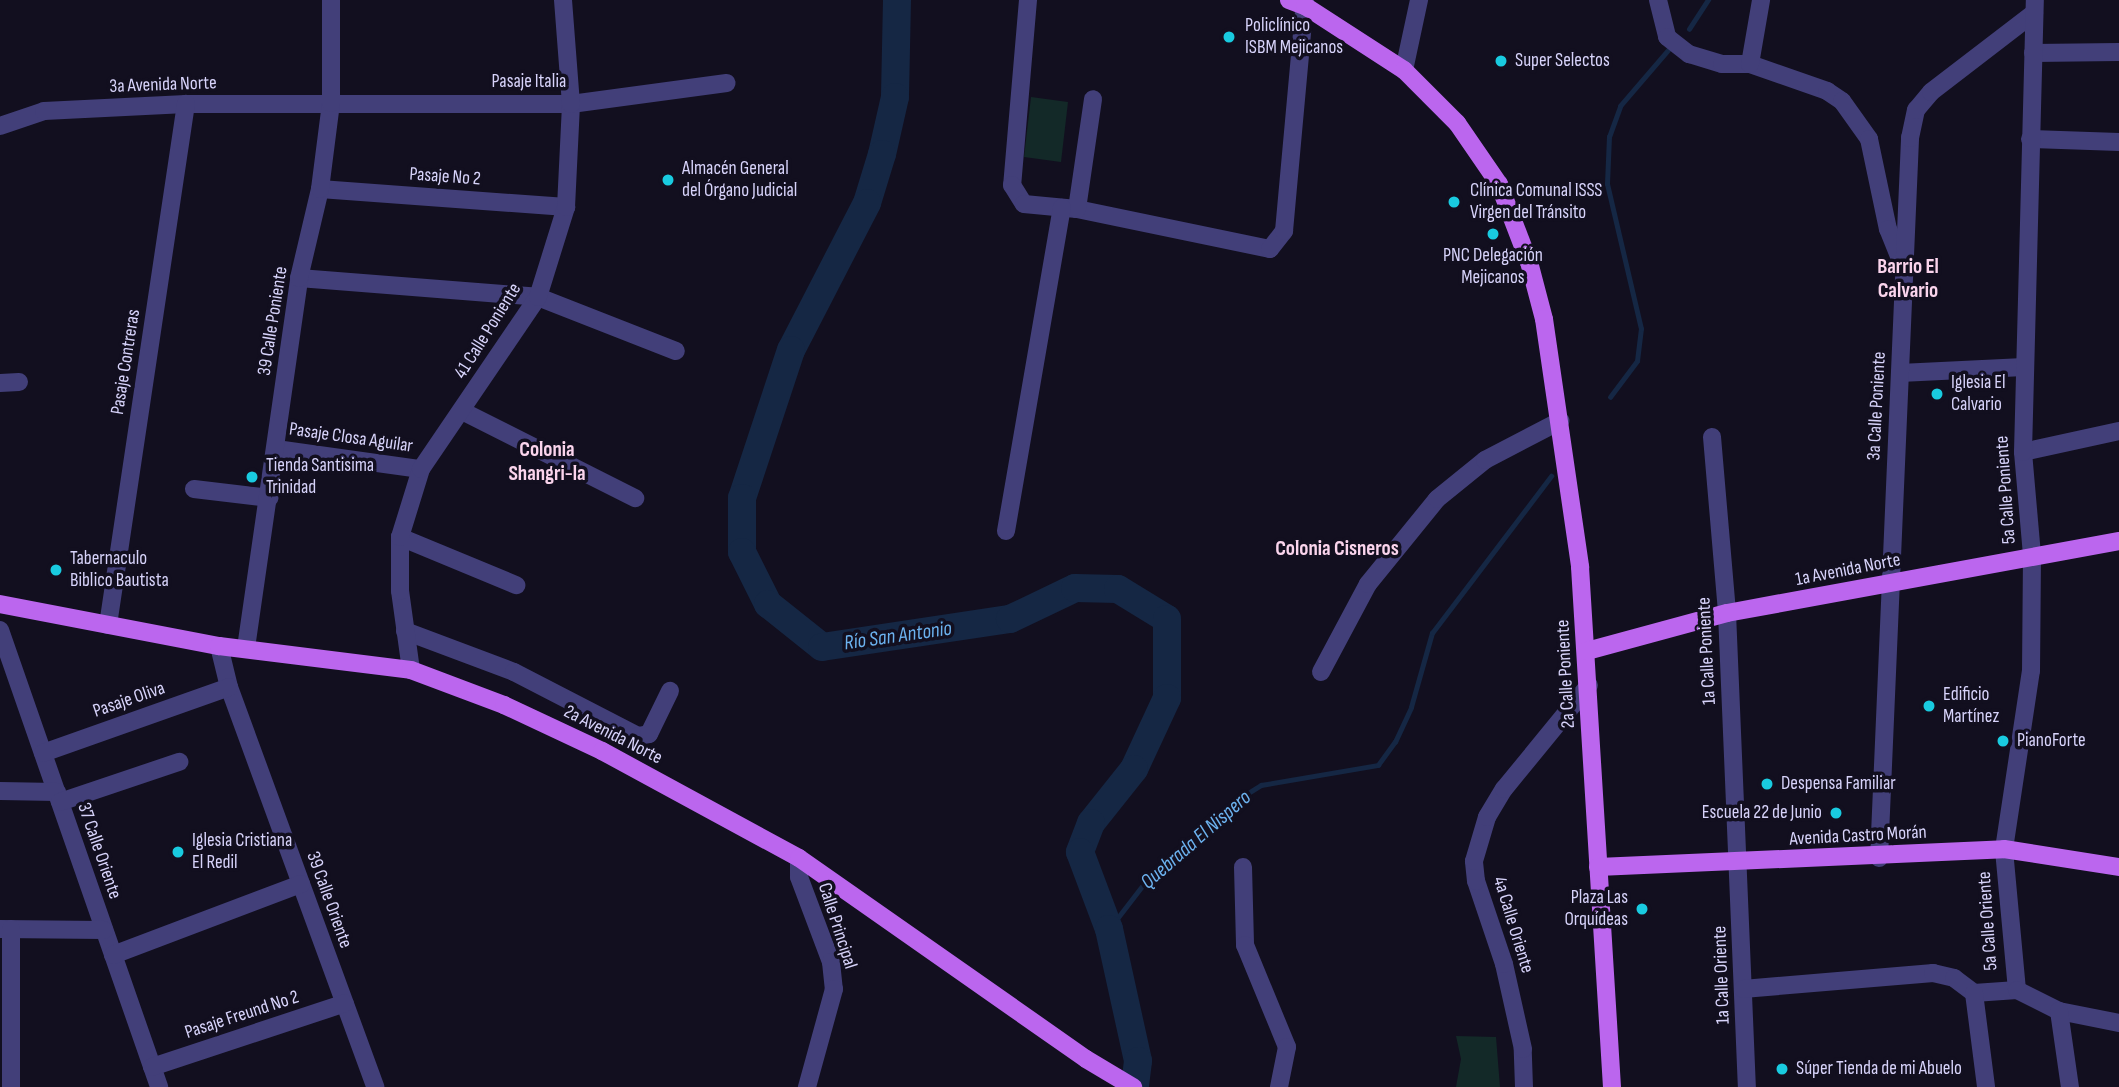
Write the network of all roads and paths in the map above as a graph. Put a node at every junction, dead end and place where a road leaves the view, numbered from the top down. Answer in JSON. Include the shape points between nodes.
{"nodes":[{"id":1,"x":331,"y":0,"type":"edge"},
{"id":2,"x":563,"y":0,"type":"edge"},
{"id":3,"x":1028,"y":0,"type":"edge"},
{"id":4,"x":1419,"y":0,"type":"edge"},
{"id":5,"x":1658,"y":0,"type":"edge"},
{"id":6,"x":1761,"y":0,"type":"edge"},
{"id":7,"x":1300,"y":2,"type":"edge"},
{"id":8,"x":2034,"y":7,"type":"edge"},
{"id":9,"x":2119,"y":52,"type":"edge"},
{"id":10,"x":2033,"y":53,"type":"junction"},
{"id":11,"x":1750,"y":64,"type":"junction"},
{"id":12,"x":1404,"y":70,"type":"junction"},
{"id":13,"x":727,"y":83,"type":"dead end"},
{"id":14,"x":1093,"y":99,"type":"dead end"},
{"id":15,"x":331,"y":103,"type":"junction"},
{"id":16,"x":186,"y":104,"type":"junction"},
{"id":17,"x":571,"y":104,"type":"junction"},
{"id":18,"x":0,"y":127,"type":"edge"},
{"id":19,"x":2030,"y":139,"type":"junction"},
{"id":20,"x":2119,"y":142,"type":"edge"},
{"id":21,"x":320,"y":189,"type":"junction"},
{"id":22,"x":566,"y":207,"type":"junction"},
{"id":23,"x":1070,"y":208,"type":"junction"},
{"id":24,"x":1904,"y":268,"type":"junction"},
{"id":25,"x":299,"y":278,"type":"junction"},
{"id":26,"x":538,"y":296,"type":"junction"},
{"id":27,"x":676,"y":351,"type":"dead end"},
{"id":28,"x":2024,"y":367,"type":"junction"},
{"id":29,"x":1900,"y":373,"type":"junction"},
{"id":30,"x":19,"y":382,"type":"dead end"},
{"id":31,"x":0,"y":383,"type":"edge"},
{"id":32,"x":462,"y":411,"type":"junction"},
{"id":33,"x":1560,"y":421,"type":"junction"},
{"id":34,"x":2119,"y":430,"type":"edge"},
{"id":35,"x":1712,"y":437,"type":"dead end"},
{"id":36,"x":276,"y":449,"type":"junction"},
{"id":37,"x":2023,"y":452,"type":"junction"},
{"id":38,"x":421,"y":468,"type":"junction"},
{"id":39,"x":194,"y":489,"type":"dead end"},
{"id":40,"x":269,"y":498,"type":"junction"},
{"id":41,"x":635,"y":498,"type":"dead end"},
{"id":42,"x":1006,"y":531,"type":"dead end"},
{"id":43,"x":400,"y":537,"type":"junction"},
{"id":44,"x":2119,"y":541,"type":"edge"},
{"id":45,"x":2032,"y":555,"type":"junction"},
{"id":46,"x":1889,"y":583,"type":"junction"},
{"id":47,"x":516,"y":585,"type":"dead end"},
{"id":48,"x":0,"y":604,"type":"edge"},
{"id":49,"x":1727,"y":613,"type":"junction"},
{"id":50,"x":108,"y":625,"type":"junction"},
{"id":51,"x":0,"y":629,"type":"edge"},
{"id":52,"x":405,"y":631,"type":"junction"},
{"id":53,"x":219,"y":646,"type":"junction"},
{"id":54,"x":246,"y":648,"type":"junction"},
{"id":55,"x":1587,"y":651,"type":"junction"},
{"id":56,"x":411,"y":670,"type":"junction"},
{"id":57,"x":1321,"y":672,"type":"dead end"},
{"id":58,"x":1589,"y":685,"type":"junction"},
{"id":59,"x":229,"y":687,"type":"junction"},
{"id":60,"x":670,"y":691,"type":"dead end"},
{"id":61,"x":43,"y":753,"type":"junction"},
{"id":62,"x":179,"y":762,"type":"dead end"},
{"id":63,"x":0,"y":791,"type":"edge"},
{"id":64,"x":58,"y":797,"type":"junction"},
{"id":65,"x":2004,"y":849,"type":"junction"},
{"id":66,"x":799,"y":858,"type":"junction"},
{"id":67,"x":1879,"y":858,"type":"junction"},
{"id":68,"x":1738,"y":862,"type":"junction"},
{"id":69,"x":1243,"y":867,"type":"dead end"},
{"id":70,"x":1598,"y":867,"type":"junction"},
{"id":71,"x":2119,"y":867,"type":"edge"},
{"id":72,"x":301,"y":884,"type":"junction"},
{"id":73,"x":5,"y":929,"type":"edge"},
{"id":74,"x":104,"y":930,"type":"junction"},
{"id":75,"x":113,"y":955,"type":"junction"},
{"id":76,"x":1743,"y":989,"type":"junction"},
{"id":77,"x":2017,"y":990,"type":"junction"},
{"id":78,"x":1974,"y":993,"type":"junction"},
{"id":79,"x":345,"y":1003,"type":"junction"},
{"id":80,"x":2059,"y":1011,"type":"junction"},
{"id":81,"x":2119,"y":1023,"type":"edge"},
{"id":82,"x":152,"y":1067,"type":"junction"},
{"id":83,"x":11,"y":1087,"type":"edge"},
{"id":84,"x":159,"y":1087,"type":"edge"},
{"id":85,"x":375,"y":1087,"type":"edge"},
{"id":86,"x":807,"y":1087,"type":"edge"},
{"id":87,"x":1133,"y":1087,"type":"edge"},
{"id":88,"x":1279,"y":1087,"type":"edge"},
{"id":89,"x":1524,"y":1087,"type":"edge"},
{"id":90,"x":1612,"y":1087,"type":"edge"},
{"id":91,"x":1747,"y":1087,"type":"edge"},
{"id":92,"x":1986,"y":1087,"type":"edge"},
{"id":93,"x":2070,"y":1087,"type":"edge"}],
"edges":[{"from":1,"to":15,"type":"street","name":"39 Calle Poniente"},
{"from":2,"to":17,"type":"street","name":"41 Calle Poniente"},
{"from":3,"to":23,"type":"street","via":[[1012,185],[1024,204]]},
{"from":4,"to":12,"type":"street"},
{"from":5,"to":11,"type":"street","via":[[1667,37],[1689,54],[1722,64]]},
{"from":6,"to":11,"type":"street"},
{"from":7,"to":12,"type":"main road","name":"2a Calle Poniente"},
{"from":7,"to":23,"type":"street","via":[[1280,241],[1270,249],[1256,247]]},
{"from":8,"to":10,"type":"street","name":"5a Calle Poniente"},
{"from":8,"to":24,"type":"street","name":"3a Calle Poniente","via":[[1931,92],[1916,110]]},
{"from":9,"to":10,"type":"street"},
{"from":10,"to":19,"type":"street","name":"5a Calle Poniente"},
{"from":11,"to":24,"type":"street","via":[[1827,91],[1854,116],[1869,139],[1888,229]]},
{"from":12,"to":33,"type":"main road","name":"2a Calle Poniente","via":[[1457,123],[1487,164],[1511,210],[1529,262]]},
{"from":13,"to":17,"type":"street","name":"Pasaje Italia"},
{"from":14,"to":23,"type":"street"},
{"from":15,"to":16,"type":"street","name":"3a Avenida Norte"},
{"from":15,"to":17,"type":"street","name":"Pasaje Italia"},
{"from":15,"to":21,"type":"street","name":"39 Calle Poniente"},
{"from":16,"to":18,"type":"street","name":"3a Avenida Norte","via":[[44,111]]},
{"from":16,"to":50,"type":"street","name":"Pasaje Contreras"},
{"from":17,"to":22,"type":"street","name":"41 Calle Poniente"},
{"from":19,"to":20,"type":"street"},
{"from":19,"to":28,"type":"street","name":"5a Calle Poniente"},
{"from":21,"to":22,"type":"street","name":"Pasaje No 2"},
{"from":21,"to":25,"type":"street","name":"39 Calle Poniente"},
{"from":22,"to":26,"type":"street","name":"41 Calle Poniente"},
{"from":23,"to":42,"type":"street"},
{"from":24,"to":29,"type":"street","name":"3a Calle Poniente"},
{"from":25,"to":26,"type":"street"},
{"from":25,"to":36,"type":"street","name":"39 Calle Poniente"},
{"from":26,"to":27,"type":"street"},
{"from":26,"to":32,"type":"street","name":"41 Calle Poniente"},
{"from":28,"to":29,"type":"street"},
{"from":28,"to":37,"type":"street","name":"5a Calle Poniente"},
{"from":29,"to":46,"type":"street","name":"3a Calle Poniente"},
{"from":30,"to":31,"type":"street"},
{"from":32,"to":38,"type":"street","name":"41 Calle Poniente"},
{"from":32,"to":41,"type":"street"},
{"from":33,"to":55,"type":"main road","name":"2a Calle Poniente"},
{"from":33,"to":57,"type":"street","via":[[1485,460],[1437,499],[1368,584]]},
{"from":34,"to":37,"type":"street"},
{"from":35,"to":49,"type":"street","name":"1a Calle Poniente"},
{"from":36,"to":38,"type":"street","name":"Pasaje Closa Aguilar"},
{"from":36,"to":40,"type":"street","name":"39 Calle Poniente"},
{"from":37,"to":45,"type":"street","name":"5a Calle Poniente"},
{"from":38,"to":43,"type":"street","name":"41 Calle Poniente"},
{"from":39,"to":40,"type":"street"},
{"from":40,"to":54,"type":"street","name":"39 Calle Poniente"},
{"from":43,"to":47,"type":"street"},
{"from":43,"to":52,"type":"street","name":"41 Calle Poniente"},
{"from":44,"to":45,"type":"main road","name":"1a Avenida Norte"},
{"from":45,"to":46,"type":"main road","name":"1a Avenida Norte"},
{"from":45,"to":65,"type":"street","name":"5a Calle Poniente","via":[[2031,671]]},
{"from":46,"to":49,"type":"main road","name":"1a Avenida Norte"},
{"from":46,"to":67,"type":"street","name":"3a Calle Poniente"},
{"from":48,"to":50,"type":"main road","name":"2a Avenida Norte"},
{"from":49,"to":55,"type":"main road","name":"1a Avenida Norte"},
{"from":49,"to":68,"type":"street","name":"1a Calle Poniente"},
{"from":50,"to":53,"type":"main road","name":"2a Avenida Norte"},
{"from":51,"to":61,"type":"street","name":"37 Calle Oriente"},
{"from":52,"to":56,"type":"street","name":"41 Calle Poniente"},
{"from":52,"to":60,"type":"street","via":[[514,672],[638,736],[649,734]]},
{"from":53,"to":54,"type":"main road","name":"2a Avenida Norte"},
{"from":53,"to":59,"type":"street","name":"39 Calle Oriente"},
{"from":54,"to":56,"type":"main road","name":"2a Avenida Norte"},
{"from":55,"to":58,"type":"main road","name":"2a Calle Poniente"},
{"from":56,"to":66,"type":"main road","name":"2a Avenida Norte","via":[[504,705],[602,751]]},
{"from":58,"to":70,"type":"main road","name":"2a Calle Poniente"},
{"from":58,"to":89,"type":"street","name":"4a Calle Oriente","via":[[1504,789],[1487,817],[1474,861],[1523,1049]]},
{"from":59,"to":61,"type":"street","name":"Pasaje Oliva"},
{"from":59,"to":72,"type":"street","name":"39 Calle Oriente"},
{"from":61,"to":64,"type":"street","name":"37 Calle Oriente"},
{"from":62,"to":64,"type":"street"},
{"from":63,"to":64,"type":"street"},
{"from":64,"to":74,"type":"street","name":"37 Calle Oriente"},
{"from":65,"to":67,"type":"main road","name":"Avenida Castro Morán"},
{"from":65,"to":71,"type":"main road","name":"Avenida Castro Morán"},
{"from":65,"to":77,"type":"street","name":"5a Calle Oriente"},
{"from":66,"to":86,"type":"street","name":"Calle Principal","via":[[799,877],[831,962],[834,989]]},
{"from":66,"to":87,"type":"main road","name":"2a Avenida Norte","via":[[1072,1050]]},
{"from":67,"to":68,"type":"main road","name":"Avenida Castro Morán"},
{"from":68,"to":70,"type":"main road","name":"Avenida Castro Morán"},
{"from":68,"to":76,"type":"street","name":"1a Calle Oriente"},
{"from":69,"to":88,"type":"street","via":[[1245,945],[1287,1047]]},
{"from":70,"to":90,"type":"main road","name":"2a Calle Poniente"},
{"from":72,"to":75,"type":"street"},
{"from":72,"to":79,"type":"street","name":"39 Calle Oriente"},
{"from":73,"to":74,"type":"street"},
{"from":73,"to":83,"type":"street"},
{"from":74,"to":75,"type":"street","name":"37 Calle Oriente"},
{"from":75,"to":82,"type":"street","name":"37 Calle Oriente"},
{"from":76,"to":78,"type":"street","via":[[1933,973],[1954,978]]},
{"from":76,"to":91,"type":"street","name":"1a Calle Oriente"},
{"from":77,"to":78,"type":"street"},
{"from":77,"to":80,"type":"street"},
{"from":78,"to":92,"type":"street"},
{"from":79,"to":82,"type":"street","name":"Pasaje Freund No 2"},
{"from":79,"to":85,"type":"street","name":"39 Calle Oriente"},
{"from":80,"to":81,"type":"street"},
{"from":80,"to":93,"type":"street"},
{"from":82,"to":84,"type":"street","name":"37 Calle Oriente"}]}
